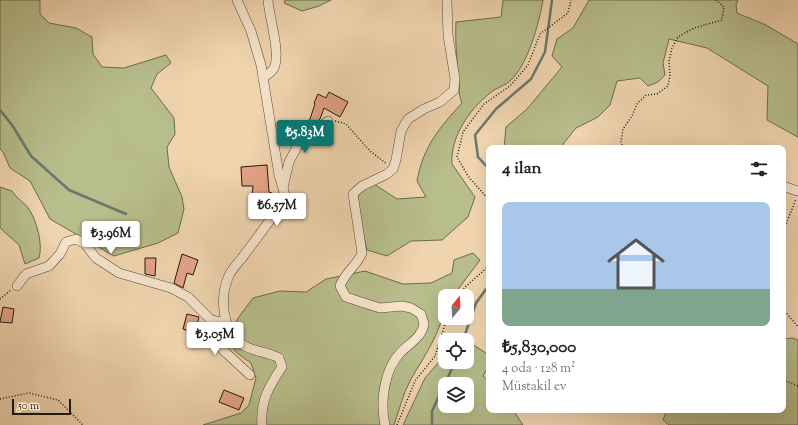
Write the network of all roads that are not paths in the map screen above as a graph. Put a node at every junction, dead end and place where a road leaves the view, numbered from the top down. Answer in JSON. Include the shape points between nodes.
{"nodes":[{"id":1,"x":237,"y":0,"type":"edge"},
{"id":2,"x":268,"y":0,"type":"edge"},
{"id":3,"x":447,"y":0,"type":"edge"},
{"id":4,"x":263,"y":78,"type":"junction"},
{"id":5,"x":328,"y":121,"type":"road end"},
{"id":6,"x":786,"y":187,"type":"edge"},
{"id":7,"x":282,"y":189,"type":"junction"},
{"id":8,"x":797,"y":191,"type":"edge"},
{"id":9,"x":17,"y":286,"type":"road end"},
{"id":10,"x":211,"y":320,"type":"junction"},
{"id":11,"x":225,"y":323,"type":"junction"},
{"id":12,"x":250,"y":375,"type":"dead end"},
{"id":13,"x":262,"y":425,"type":"edge"},
{"id":14,"x":385,"y":425,"type":"edge"}],
"edges":[{"from":1,"to":4,"type":"street","via":[[251,31]]},
{"from":2,"to":4,"type":"street","via":[[276,55],[274,67],[270,74]]},
{"from":3,"to":14,"type":"street","via":[[454,90],[440,102],[408,119],[401,131],[393,169],[362,186],[353,194],[362,252],[359,261],[345,273],[340,286],[346,297],[380,308],[412,308],[421,314],[424,324],[419,337],[400,352],[391,365],[385,387]]},
{"from":4,"to":7,"type":"street"},
{"from":5,"to":7,"type":"street","via":[[299,143],[289,162]]},
{"from":6,"to":8,"type":"street"},
{"from":7,"to":11,"type":"street","via":[[284,194],[278,208],[228,276],[224,293]]},
{"from":9,"to":10,"type":"street","via":[[26,274],[49,266],[60,254],[66,242],[76,239],[85,244],[96,258],[119,273],[171,288],[188,297]]},
{"from":10,"to":11,"type":"street"},
{"from":10,"to":12,"type":"street","via":[[223,350]]},
{"from":11,"to":13,"type":"street","via":[[239,342],[250,349],[279,358],[282,367],[264,398]]}]}
